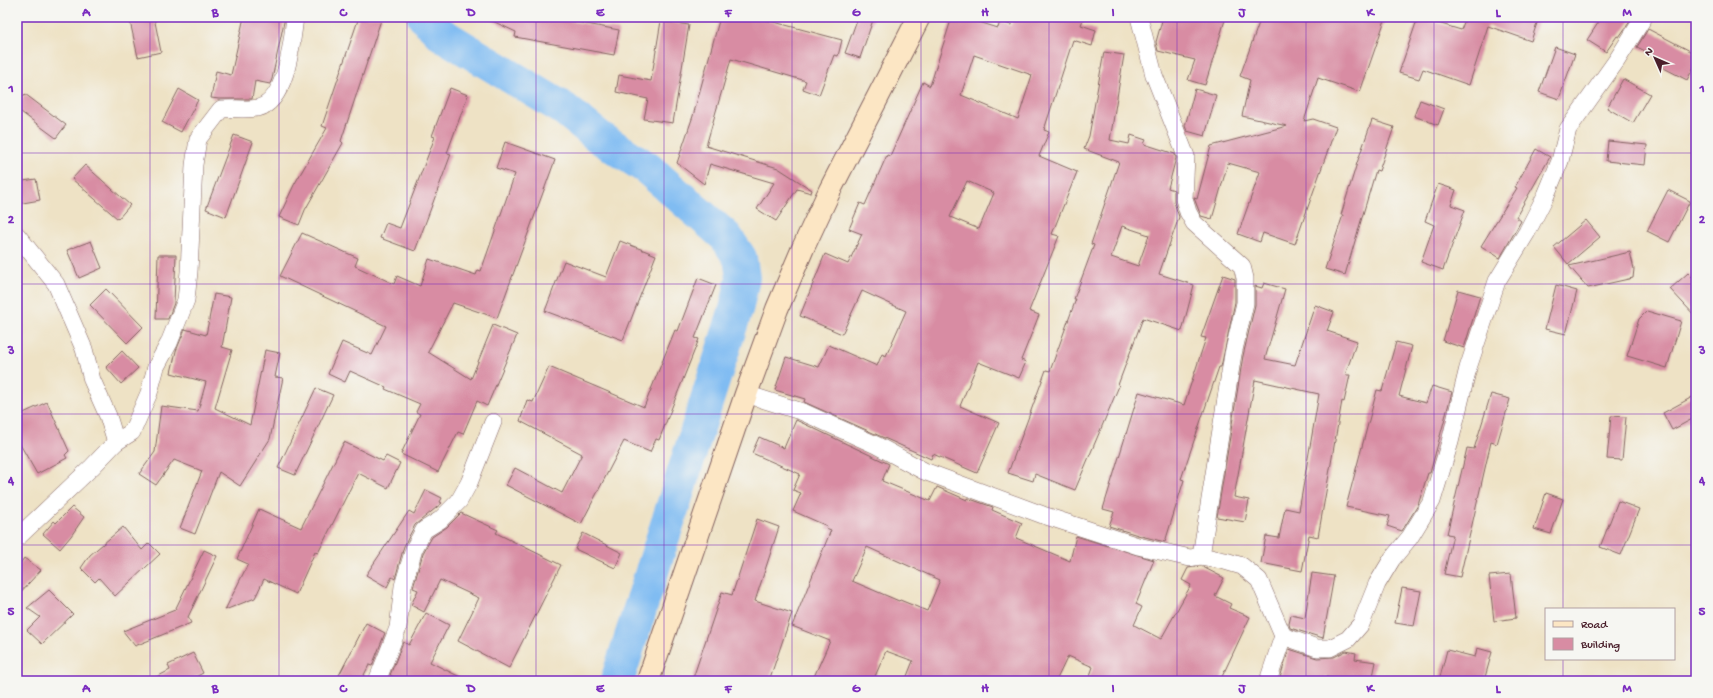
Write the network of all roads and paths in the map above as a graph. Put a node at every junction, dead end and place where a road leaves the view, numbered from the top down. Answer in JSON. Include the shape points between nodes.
{"nodes":[{"id":1,"x":295,"y":17,"type":"edge"},
{"id":2,"x":919,"y":17,"type":"edge"},
{"id":3,"x":1139,"y":17,"type":"edge"},
{"id":4,"x":1644,"y":17,"type":"edge"},
{"id":5,"x":17,"y":235,"type":"edge"},
{"id":6,"x":746,"y":394,"type":"junction"},
{"id":7,"x":493,"y":422,"type":"dead end"},
{"id":8,"x":116,"y":442,"type":"junction"},
{"id":9,"x":17,"y":538,"type":"edge"},
{"id":10,"x":1201,"y":556,"type":"junction"},
{"id":11,"x":1283,"y":636,"type":"junction"},
{"id":12,"x":377,"y":681,"type":"edge"},
{"id":13,"x":648,"y":681,"type":"edge"},
{"id":14,"x":1268,"y":681,"type":"edge"}],
"edges":[{"from":1,"to":8,"type":"street","via":[[281,85],[273,99],[259,108],[221,109],[198,139],[194,165],[186,300],[169,343],[156,367],[149,393],[132,432]]},
{"from":2,"to":6,"type":"street","via":[[880,89],[803,248],[777,309]]},
{"from":3,"to":10,"type":"street","via":[[1154,75],[1186,156],[1184,199],[1188,212],[1194,223],[1242,266],[1245,278],[1245,303],[1233,354]]},
{"from":4,"to":11,"type":"street","via":[[1568,129],[1560,162],[1546,195],[1497,281],[1468,368],[1432,501],[1377,584],[1361,624],[1348,639],[1330,648],[1317,648]]},
{"from":5,"to":8,"type":"street","via":[[56,284],[84,349],[92,380]]},
{"from":6,"to":10,"type":"street","via":[[803,412],[924,471],[1043,515],[1138,546],[1190,558]]},
{"from":6,"to":13,"type":"street"},
{"from":7,"to":12,"type":"street","via":[[469,484],[459,501],[440,520],[424,530],[414,549],[403,586],[398,628]]},
{"from":8,"to":9,"type":"street"},
{"from":10,"to":11,"type":"street","via":[[1242,566],[1259,580]]},
{"from":11,"to":14,"type":"street"}]}
